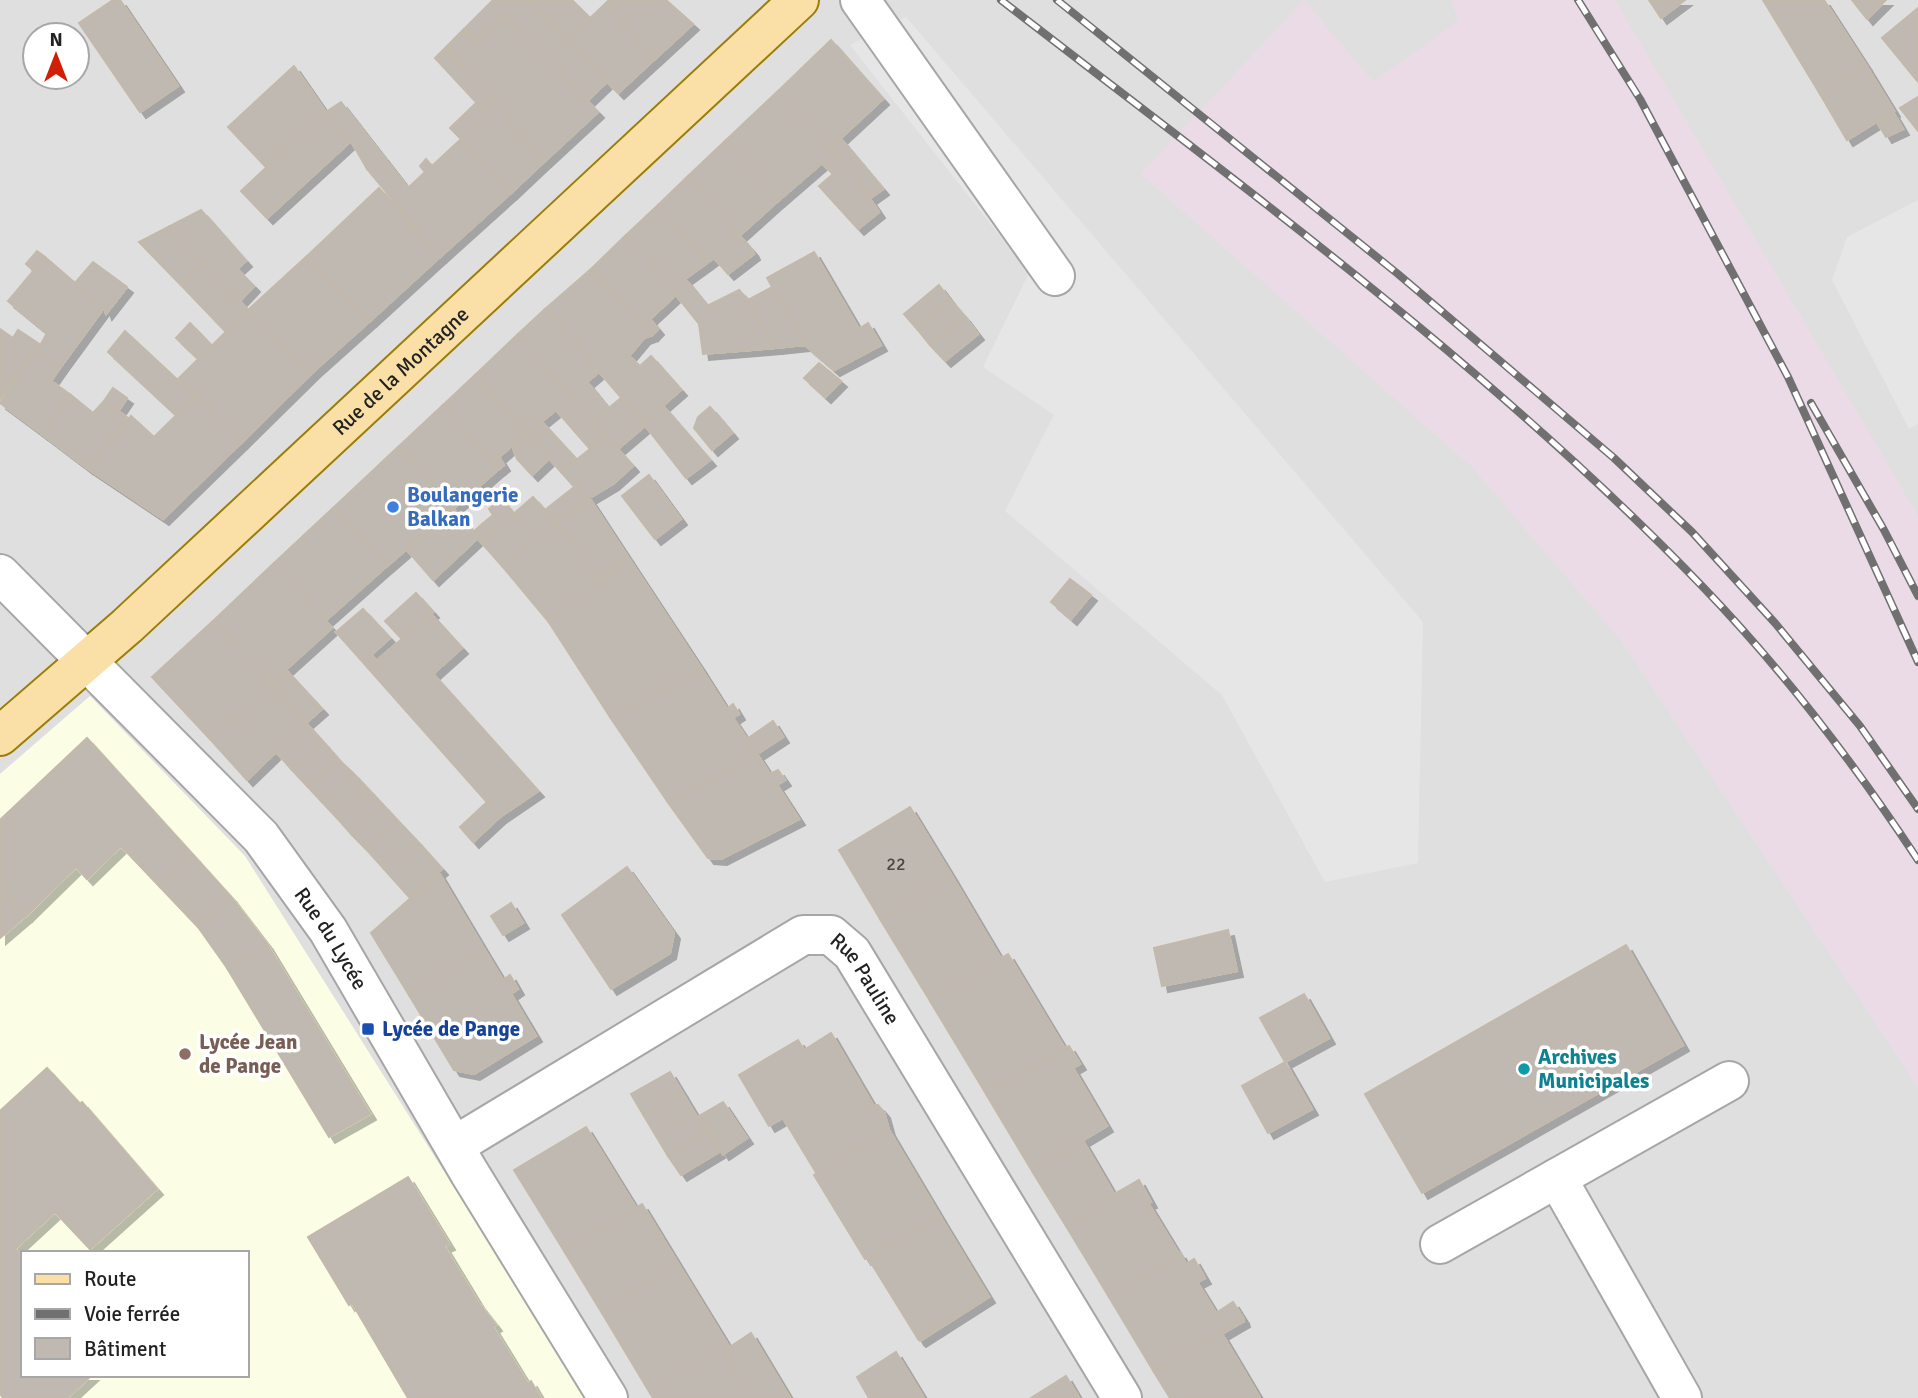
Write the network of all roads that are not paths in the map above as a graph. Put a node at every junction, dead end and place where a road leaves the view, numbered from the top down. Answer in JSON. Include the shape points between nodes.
{"nodes":[{"id":1,"x":799,"y":0,"type":"edge"},
{"id":2,"x":860,"y":0,"type":"edge"},
{"id":3,"x":1055,"y":276,"type":"dead end"},
{"id":4,"x":0,"y":575,"type":"edge"},
{"id":5,"x":87,"y":663,"type":"junction"},
{"id":6,"x":0,"y":736,"type":"edge"},
{"id":7,"x":1729,"y":1081,"type":"dead end"},
{"id":8,"x":454,"y":1146,"type":"junction"},
{"id":9,"x":1557,"y":1178,"type":"junction"},
{"id":10,"x":1440,"y":1244,"type":"dead end"},
{"id":11,"x":608,"y":1398,"type":"edge"},
{"id":12,"x":1122,"y":1398,"type":"edge"},
{"id":13,"x":1682,"y":1398,"type":"edge"}],
"edges":[{"from":1,"to":5,"type":"main road","name":"Rue de la Montagne"},
{"from":2,"to":3,"type":"street"},
{"from":4,"to":5,"type":"street","name":"Rue du Lycée"},
{"from":5,"to":6,"type":"main road","name":"Rue de la Montagne"},
{"from":5,"to":8,"type":"street","name":"Rue du Lycée","via":[[261,837],[328,930]]},
{"from":7,"to":9,"type":"street"},
{"from":8,"to":11,"type":"street","name":"Rue du Lycée"},
{"from":8,"to":12,"type":"street","name":"Rue Pauline","via":[[803,935],[831,935],[852,953]]},
{"from":9,"to":10,"type":"street"},
{"from":9,"to":13,"type":"street"}]}
